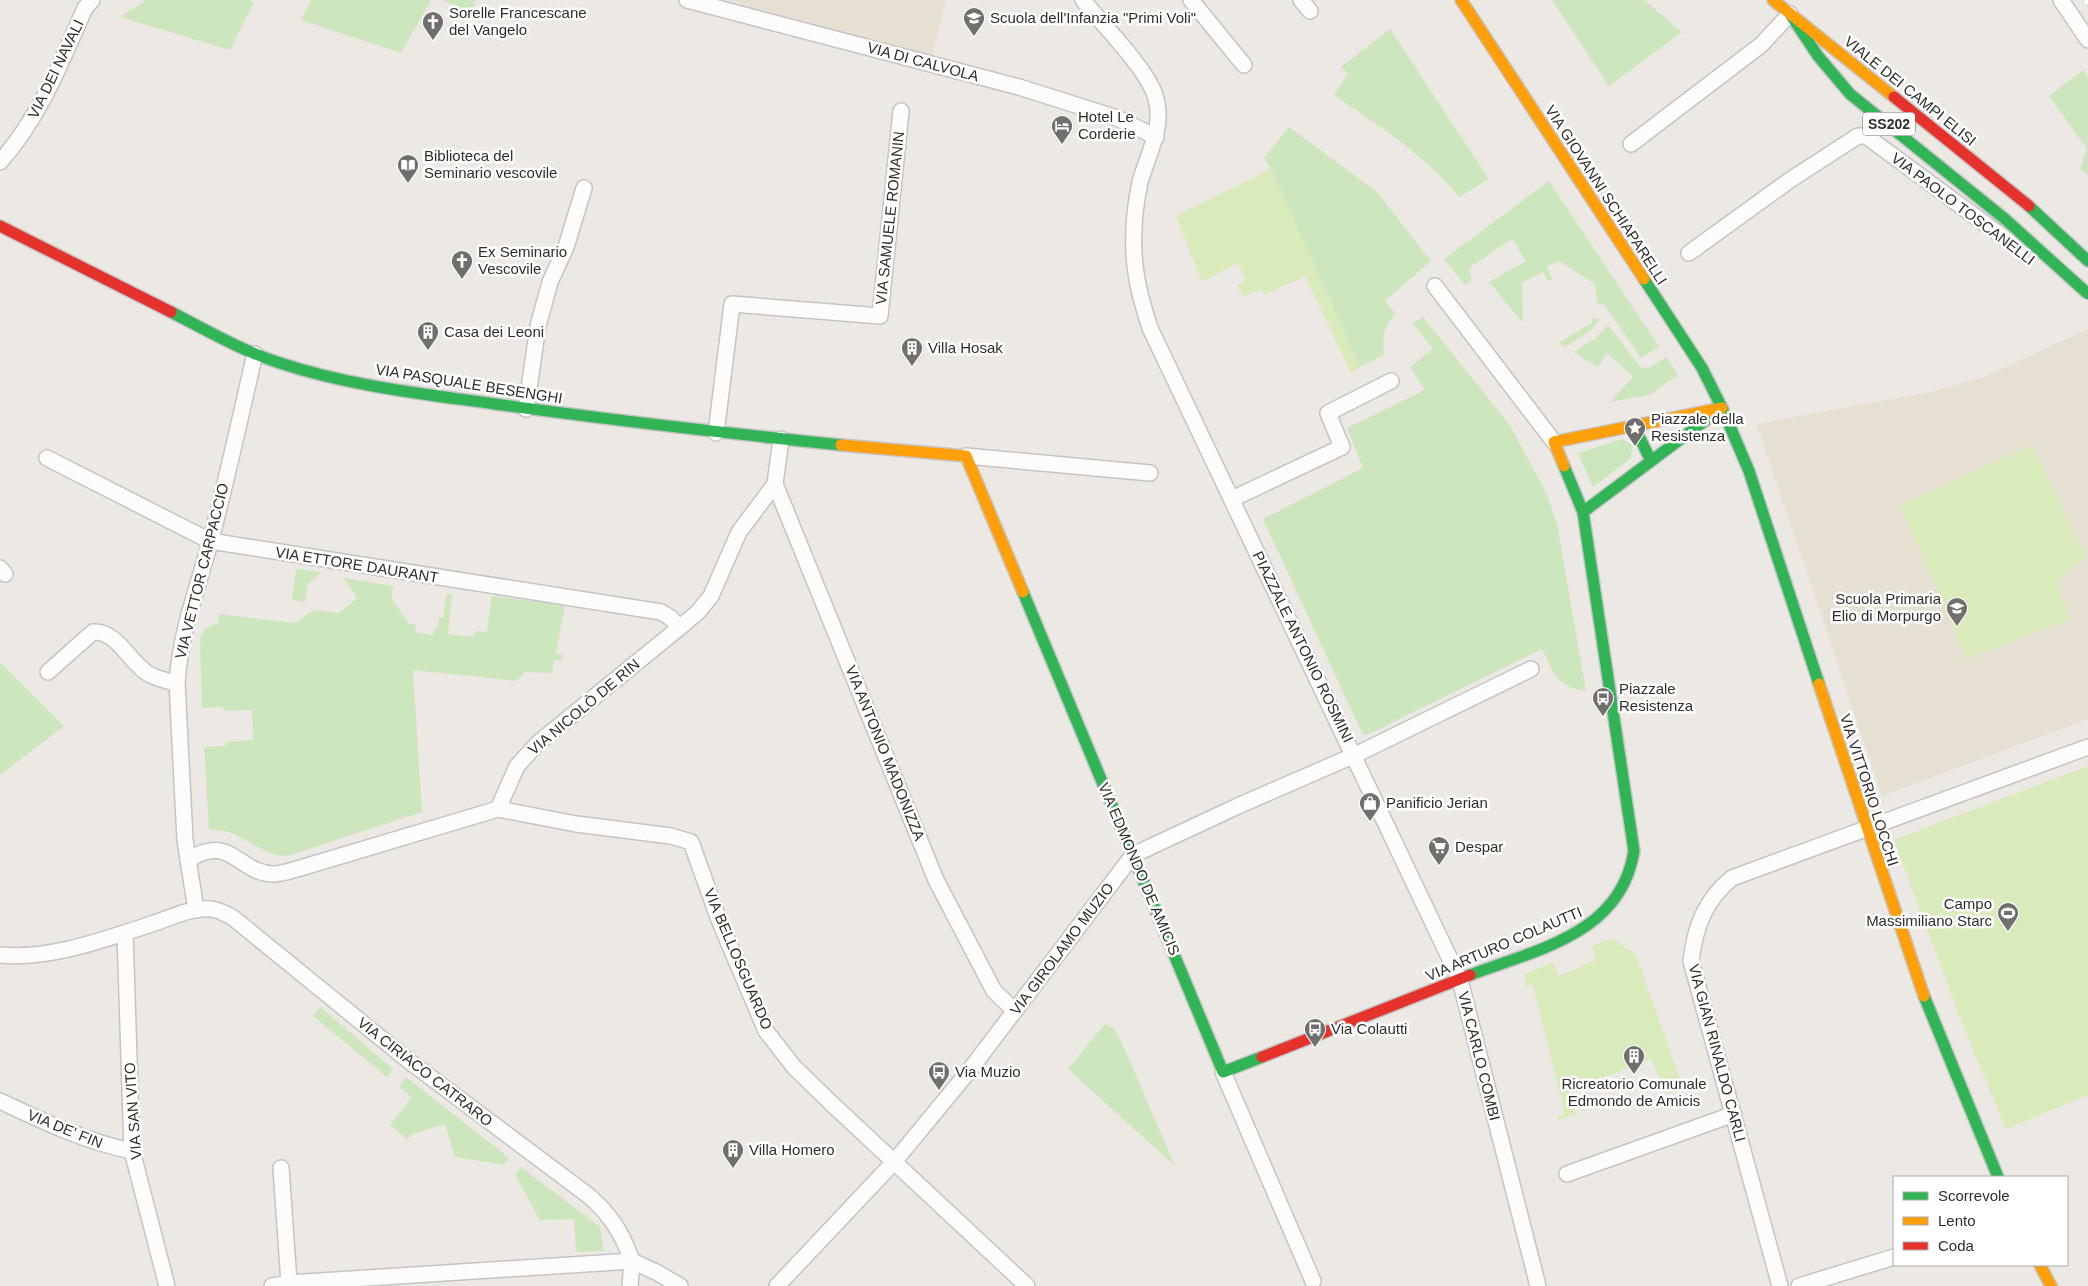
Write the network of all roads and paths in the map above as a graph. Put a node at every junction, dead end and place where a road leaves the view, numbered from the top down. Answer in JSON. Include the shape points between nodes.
{"nodes":[{"id":1,"x":92,"y":0,"type":"edge"},
{"id":2,"x":686,"y":0,"type":"edge"},
{"id":3,"x":1082,"y":0,"type":"edge"},
{"id":4,"x":1191,"y":0,"type":"edge"},
{"id":5,"x":1461,"y":0,"type":"edge"},
{"id":6,"x":1773,"y":0,"type":"edge"},
{"id":7,"x":2061,"y":0,"type":"edge"},
{"id":8,"x":1790,"y":14,"type":"junction"},
{"id":9,"x":2088,"y":40,"type":"edge"},
{"id":10,"x":1244,"y":65,"type":"dead end"},
{"id":11,"x":901,"y":111,"type":"dead end"},
{"id":12,"x":1156,"y":136,"type":"junction"},
{"id":13,"x":1632,"y":144,"type":"dead end"},
{"id":14,"x":0,"y":162,"type":"edge"},
{"id":15,"x":584,"y":188,"type":"dead end"},
{"id":16,"x":2028,"y":204,"type":"junction"},
{"id":17,"x":0,"y":226,"type":"edge"},
{"id":18,"x":2080,"y":238,"type":"dead end"},
{"id":19,"x":1690,"y":253,"type":"dead end"},
{"id":20,"x":2088,"y":261,"type":"edge"},
{"id":21,"x":1435,"y":286,"type":"dead end"},
{"id":22,"x":2088,"y":294,"type":"edge"},
{"id":23,"x":255,"y":354,"type":"junction"},
{"id":24,"x":1391,"y":381,"type":"dead end"},
{"id":25,"x":1722,"y":408,"type":"junction"},
{"id":26,"x":526,"y":409,"type":"junction"},
{"id":27,"x":1634,"y":426,"type":"junction"},
{"id":28,"x":716,"y":433,"type":"junction"},
{"id":29,"x":781,"y":439,"type":"junction"},
{"id":30,"x":1554,"y":442,"type":"junction"},
{"id":31,"x":966,"y":456,"type":"junction"},
{"id":32,"x":47,"y":458,"type":"dead end"},
{"id":33,"x":1651,"y":461,"type":"junction"},
{"id":34,"x":1150,"y":474,"type":"dead end"},
{"id":35,"x":775,"y":484,"type":"junction"},
{"id":36,"x":1232,"y":499,"type":"junction"},
{"id":37,"x":1582,"y":512,"type":"junction"},
{"id":38,"x":210,"y":541,"type":"junction"},
{"id":39,"x":679,"y":628,"type":"junction"},
{"id":40,"x":1531,"y":669,"type":"dead end"},
{"id":41,"x":48,"y":672,"type":"dead end"},
{"id":42,"x":178,"y":683,"type":"junction"},
{"id":43,"x":2088,"y":747,"type":"edge"},
{"id":44,"x":1355,"y":755,"type":"junction"},
{"id":45,"x":498,"y":809,"type":"junction"},
{"id":46,"x":1867,"y":830,"type":"junction"},
{"id":47,"x":1133,"y":855,"type":"junction"},
{"id":48,"x":188,"y":860,"type":"junction"},
{"id":49,"x":196,"y":910,"type":"junction"},
{"id":50,"x":124,"y":933,"type":"junction"},
{"id":51,"x":0,"y":955,"type":"edge"},
{"id":52,"x":1460,"y":980,"type":"junction"},
{"id":53,"x":1015,"y":1011,"type":"junction"},
{"id":54,"x":1223,"y":1072,"type":"junction"},
{"id":55,"x":0,"y":1101,"type":"edge"},
{"id":56,"x":1734,"y":1114,"type":"junction"},
{"id":57,"x":132,"y":1151,"type":"junction"},
{"id":58,"x":894,"y":1162,"type":"junction"},
{"id":59,"x":281,"y":1168,"type":"dead end"},
{"id":60,"x":1568,"y":1174,"type":"dead end"},
{"id":61,"x":1998,"y":1176,"type":"edge"},
{"id":62,"x":1893,"y":1257,"type":"edge"},
{"id":63,"x":632,"y":1262,"type":"junction"},
{"id":64,"x":2041,"y":1266,"type":"edge"},
{"id":65,"x":1843,"y":1280,"type":"edge"},
{"id":66,"x":1313,"y":1281,"type":"dead end"},
{"id":67,"x":289,"y":1283,"type":"junction"},
{"id":68,"x":167,"y":1286,"type":"edge"},
{"id":69,"x":272,"y":1286,"type":"edge"},
{"id":70,"x":630,"y":1286,"type":"edge"},
{"id":71,"x":680,"y":1286,"type":"edge"},
{"id":72,"x":777,"y":1286,"type":"edge"},
{"id":73,"x":1027,"y":1286,"type":"edge"},
{"id":74,"x":1538,"y":1286,"type":"edge"},
{"id":75,"x":1780,"y":1286,"type":"edge"},
{"id":76,"x":1800,"y":1286,"type":"edge"},
{"id":77,"x":2051,"y":1286,"type":"edge"}],
"edges":[{"from":1,"to":14,"type":"street","name":"VIA DEI NAVALI","via":[[85,8],[31,122]]},
{"from":2,"to":12,"type":"street","name":"VIA DI CALVOLA","via":[[1018,86],[1116,118]]},
{"from":3,"to":12,"type":"street","name":"PIAZZALE ANTONIO ROSMINI","via":[[1143,73],[1153,90],[1160,121]]},
{"from":4,"to":10,"type":"street"},
{"from":5,"to":25,"type":"main road","name":"VIA GIOVANNI SCHIAPARELLI","via":[[1702,368]]},
{"from":6,"to":8,"type":"main road","name":"VIALE DEI CAMPI ELISI"},
{"from":7,"to":9,"type":"street"},
{"from":8,"to":13,"type":"street","via":[[1761,45]]},
{"from":8,"to":16,"type":"main road","name":"VIALE DEI CAMPI ELISI"},
{"from":8,"to":22,"type":"main road","number":"SS202","bridge":true,"via":[[1818,56],[1850,94],[1908,138]]},
{"from":11,"to":28,"type":"street","name":"VIA SAMUELE ROMANIN","via":[[880,316],[732,304]]},
{"from":12,"to":36,"type":"street","name":"PIAZZALE ANTONIO ROSMINI","via":[[1140,183],[1135,221],[1136,283],[1150,328]]},
{"from":15,"to":26,"type":"street","via":[[566,247],[550,282],[538,326]]},
{"from":16,"to":18,"type":"main road","name":"VIALE DEI CAMPI ELISI"},
{"from":16,"to":20,"type":"main road","name":"VIALE DEI CAMPI ELISI"},
{"from":17,"to":23,"type":"main road","name":"VIA PASQUALE BESENGHI"},
{"from":19,"to":22,"type":"street","name":"VIA PAOLO TOSCANELLI","via":[[1812,165],[1853,138],[1866,136],[2018,248],[2063,288]]},
{"from":21,"to":30,"type":"street"},
{"from":23,"to":26,"type":"main road","name":"VIA PASQUALE BESENGHI","via":[[284,366],[323,375],[419,394]]},
{"from":23,"to":38,"type":"street","name":"VIA VETTOR CARPACCIO"},
{"from":24,"to":36,"type":"street","via":[[1328,413],[1342,447]]},
{"from":25,"to":27,"type":"main road"},
{"from":25,"to":33,"type":"main road"},
{"from":25,"to":46,"type":"main road","name":"VIA VITTORIO LOCCHI","via":[[1748,471]]},
{"from":26,"to":28,"type":"main road","name":"VIA PASQUALE BESENGHI"},
{"from":27,"to":30,"type":"main road"},
{"from":27,"to":33,"type":"main road"},
{"from":28,"to":29,"type":"main road","name":"VIA PASQUALE BESENGHI"},
{"from":29,"to":31,"type":"main road","name":"VIA PASQUALE BESENGHI"},
{"from":29,"to":35,"type":"street","name":"VIA NICOLÒ DE RIN"},
{"from":30,"to":37,"type":"main road"},
{"from":31,"to":34,"type":"street"},
{"from":31,"to":47,"type":"main road","name":"VIA EDMONDO DE AMICIS"},
{"from":32,"to":38,"type":"street","name":"VIA ETTORE DAURANT"},
{"from":33,"to":37,"type":"main road"},
{"from":35,"to":39,"type":"street","name":"VIA NICOLÒ DE RIN","via":[[739,532],[711,596]]},
{"from":35,"to":53,"type":"street","name":"VIA ANTONIO MADONIZZA","via":[[936,880],[994,991]]},
{"from":36,"to":44,"type":"street","name":"PIAZZALE ANTONIO ROSMINI"},
{"from":37,"to":52,"type":"main road","name":"VIA ARTURO COLAUTTI","via":[[1634,851],[1633,868],[1611,906],[1596,922],[1579,933]]},
{"from":38,"to":39,"type":"street","name":"VIA ETTORE DAURANT","via":[[661,612]]},
{"from":38,"to":42,"type":"street","name":"VIA VETTOR CARPACCIO","via":[[182,638]]},
{"from":39,"to":45,"type":"street","name":"VIA NICOLÒ DE RIN","via":[[538,743],[517,766]]},
{"from":40,"to":44,"type":"street","name":"PIAZZALE ANTONIO ROSMINI"},
{"from":41,"to":42,"type":"street","via":[[93,632],[102,631],[148,674]]},
{"from":42,"to":48,"type":"street","name":"VIA VETTOR CARPACCIO"},
{"from":43,"to":46,"type":"street","name":"VIA GIAN RINALDO CARLI"},
{"from":44,"to":47,"type":"street","name":"VIA GIROLAMO MUZIO"},
{"from":44,"to":52,"type":"street","name":"VIA CARLO COMBI"},
{"from":45,"to":48,"type":"street","via":[[274,874],[260,871],[234,856],[213,849]]},
{"from":45,"to":58,"type":"street","name":"VIA BELLOSGUARDO","via":[[576,824],[671,836],[691,842],[766,1031],[798,1071]]},
{"from":46,"to":56,"type":"street","name":"VIA GIAN RINALDO CARLI","via":[[1732,878],[1715,891],[1704,914],[1694,938],[1691,961]]},
{"from":46,"to":61,"type":"main road","name":"VIA VITTORIO LOCCHI","via":[[1922,991]]},
{"from":47,"to":53,"type":"street","name":"VIA GIROLAMO MUZIO"},
{"from":47,"to":54,"type":"main road","name":"VIA EDMONDO DE AMICIS"},
{"from":48,"to":49,"type":"street","name":"VIA VETTOR CARPACCIO"},
{"from":49,"to":50,"type":"street"},
{"from":49,"to":63,"type":"street","name":"VIA CIRIACO CATRARO","via":[[212,909],[232,917],[409,1061],[589,1196],[606,1210],[625,1242]]},
{"from":50,"to":51,"type":"street","via":[[35,955]]},
{"from":50,"to":57,"type":"street","name":"VIA SAN VITO"},
{"from":52,"to":54,"type":"main road","name":"VIA ARTURO COLAUTTI"},
{"from":52,"to":74,"type":"street","name":"VIA CARLO COMBI"},
{"from":53,"to":58,"type":"street","name":"VIA GIROLAMO MUZIO"},
{"from":54,"to":66,"type":"street","name":"VIA EDMONDO DE AMICIS"},
{"from":55,"to":57,"type":"street","name":"VIA DE' FIN","via":[[110,1147]]},
{"from":56,"to":60,"type":"street"},
{"from":56,"to":75,"type":"street","name":"VIA GIAN RINALDO CARLI"},
{"from":57,"to":68,"type":"street","name":"VIA SAN VITO"},
{"from":58,"to":72,"type":"street","name":"VIA GIROLAMO MUZIO"},
{"from":58,"to":73,"type":"street","name":"VIA BELLOSGUARDO"},
{"from":59,"to":67,"type":"street"},
{"from":62,"to":65,"type":"street"},
{"from":63,"to":67,"type":"street"},
{"from":63,"to":70,"type":"street"},
{"from":63,"to":71,"type":"street"},
{"from":64,"to":77,"type":"main road"},
{"from":65,"to":76,"type":"street"},
{"from":67,"to":69,"type":"street"}]}
